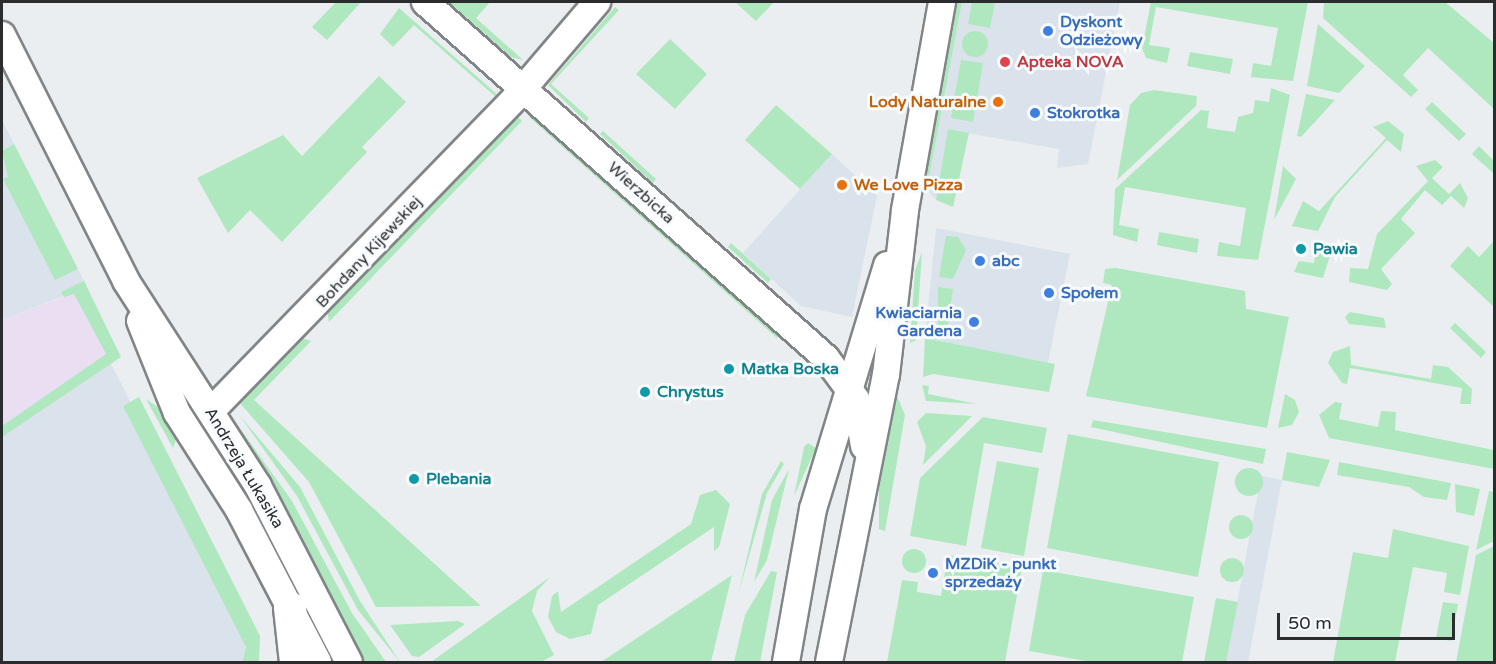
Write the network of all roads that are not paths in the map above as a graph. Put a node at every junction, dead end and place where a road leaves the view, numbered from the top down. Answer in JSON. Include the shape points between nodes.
{"nodes":[{"id":1,"x":424,"y":2,"type":"edge"},
{"id":2,"x":597,"y":2,"type":"edge"},
{"id":3,"x":942,"y":2,"type":"edge"},
{"id":4,"x":2,"y":35,"type":"edge"},
{"id":5,"x":522,"y":88,"type":"junction"},
{"id":6,"x":904,"y":214,"type":"junction"},
{"id":7,"x":126,"y":281,"type":"junction"},
{"id":8,"x":851,"y":390,"type":"junction"},
{"id":9,"x":211,"y":411,"type":"junction"},
{"id":10,"x":865,"y":464,"type":"junction"},
{"id":11,"x":290,"y":608,"type":"junction"},
{"id":12,"x":296,"y":663,"type":"edge"},
{"id":13,"x":318,"y":663,"type":"edge"},
{"id":14,"x":349,"y":663,"type":"edge"},
{"id":15,"x":786,"y":663,"type":"edge"},
{"id":16,"x":829,"y":663,"type":"edge"}],
"edges":[{"from":1,"to":5,"type":"street","name":"Wierzbicka"},
{"from":2,"to":5,"type":"street","name":"Bohdany Kijewskiej"},
{"from":3,"to":6,"type":"street"},
{"from":4,"to":7,"type":"street","name":"Andrzeja Łukasika"},
{"from":5,"to":8,"type":"street","name":"Wierzbicka","via":[[812,345]]},
{"from":5,"to":9,"type":"street","name":"Bohdany Kijewskiej","via":[[307,317]]},
{"from":6,"to":8,"type":"street"},
{"from":6,"to":10,"type":"street","via":[[886,375]]},
{"from":7,"to":9,"type":"street","name":"Andrzeja Łukasika"},
{"from":7,"to":11,"type":"street","name":"Andrzeja Łukasika","via":[[177,413],[239,510]]},
{"from":8,"to":10,"type":"street","via":[[862,422]]},
{"from":8,"to":15,"type":"street","via":[[813,509]]},
{"from":9,"to":14,"type":"street","name":"Andrzeja Łukasika","via":[[258,486]]},
{"from":10,"to":16,"type":"street"},
{"from":11,"to":12,"type":"main road"},
{"from":11,"to":13,"type":"street","name":"Andrzeja Łukasika"}]}
